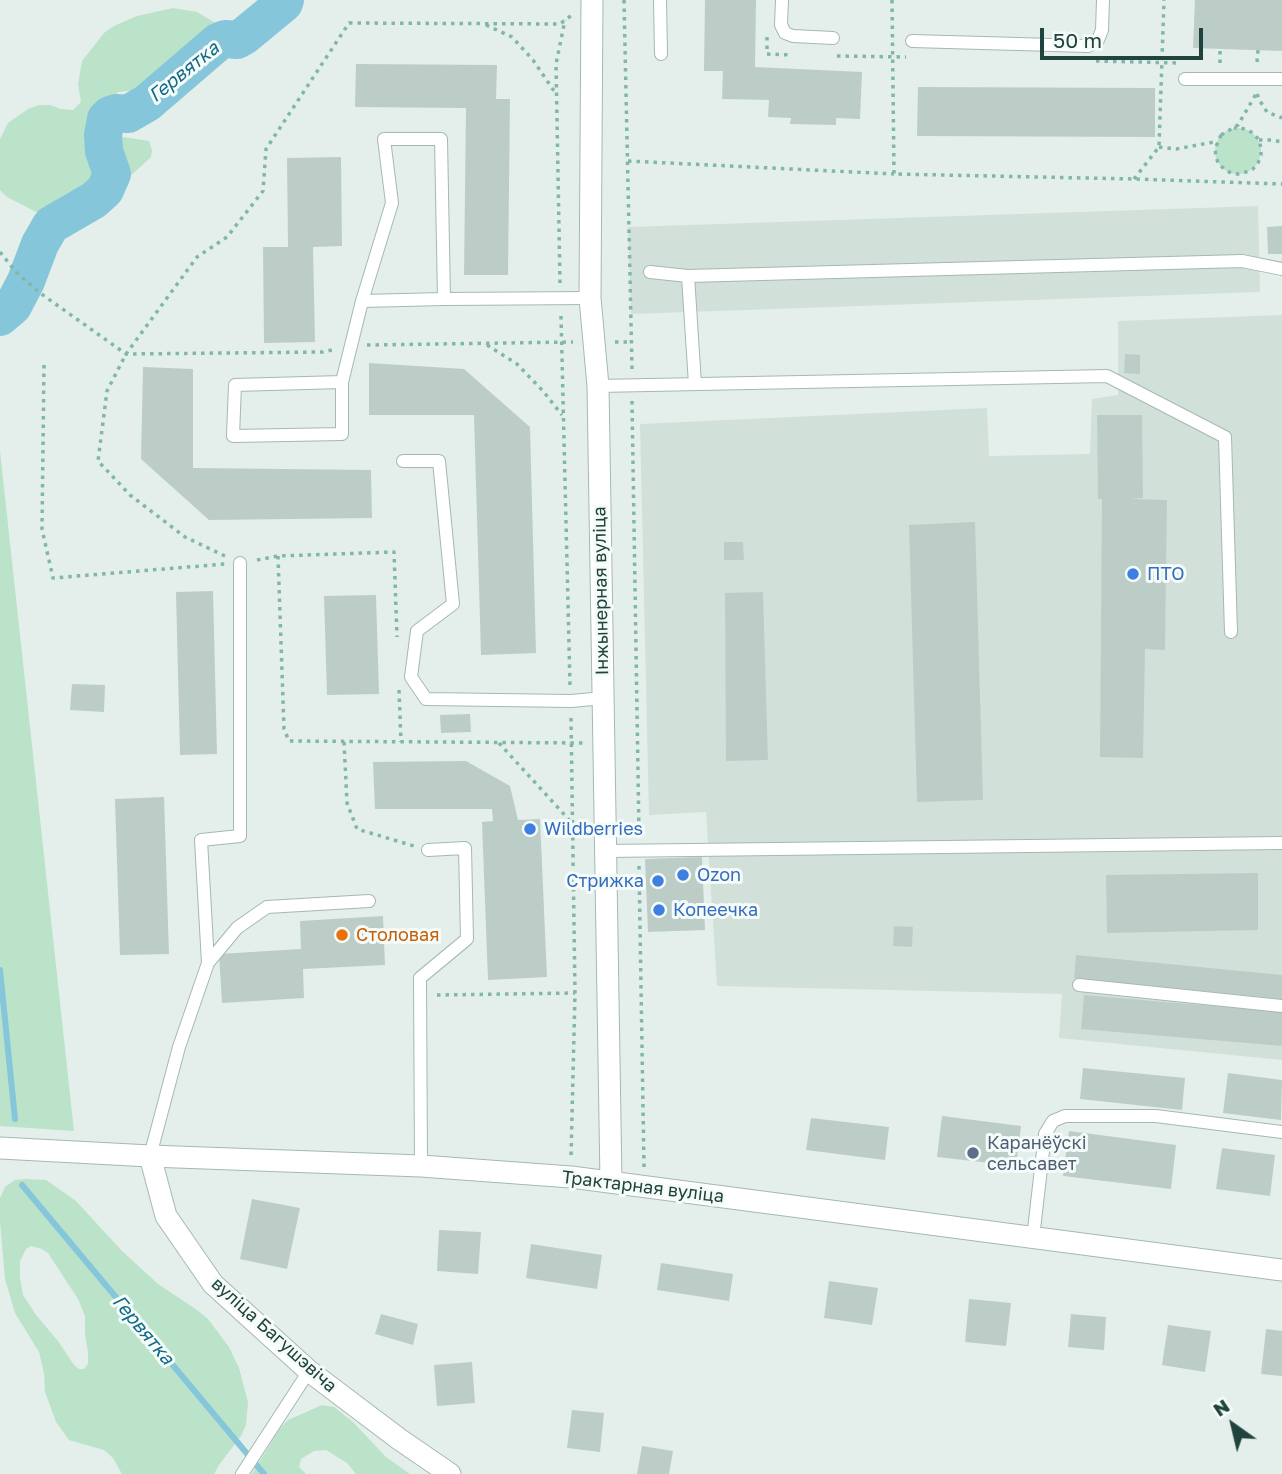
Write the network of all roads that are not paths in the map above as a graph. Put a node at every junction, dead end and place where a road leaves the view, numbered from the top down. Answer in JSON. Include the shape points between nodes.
{"nodes":[{"id":1,"x":592,"y":0,"type":"edge"},
{"id":2,"x":660,"y":0,"type":"edge"},
{"id":3,"x":782,"y":0,"type":"edge"},
{"id":4,"x":1103,"y":0,"type":"edge"},
{"id":5,"x":832,"y":38,"type":"dead end"},
{"id":6,"x":912,"y":41,"type":"dead end"},
{"id":7,"x":661,"y":54,"type":"dead end"},
{"id":8,"x":1185,"y":79,"type":"dead end"},
{"id":9,"x":1282,"y":79,"type":"edge"},
{"id":10,"x":1282,"y":269,"type":"edge"},
{"id":11,"x":650,"y":272,"type":"dead end"},
{"id":12,"x":688,"y":276,"type":"junction"},
{"id":13,"x":590,"y":298,"type":"junction"},
{"id":14,"x":443,"y":299,"type":"junction"},
{"id":15,"x":362,"y":301,"type":"junction"},
{"id":16,"x":342,"y":382,"type":"junction"},
{"id":17,"x":695,"y":384,"type":"junction"},
{"id":18,"x":598,"y":386,"type":"junction"},
{"id":19,"x":403,"y":461,"type":"dead end"},
{"id":20,"x":240,"y":563,"type":"road end"},
{"id":21,"x":1231,"y":632,"type":"dead end"},
{"id":22,"x":604,"y":698,"type":"junction"},
{"id":23,"x":1282,"y":844,"type":"edge"},
{"id":24,"x":428,"y":850,"type":"road end"},
{"id":25,"x":607,"y":852,"type":"junction"},
{"id":26,"x":369,"y":901,"type":"dead end"},
{"id":27,"x":208,"y":962,"type":"junction"},
{"id":28,"x":1079,"y":985,"type":"dead end"},
{"id":29,"x":1282,"y":1006,"type":"edge"},
{"id":30,"x":1282,"y":1132,"type":"edge"},
{"id":31,"x":0,"y":1147,"type":"edge"},
{"id":32,"x":150,"y":1156,"type":"junction"},
{"id":33,"x":421,"y":1166,"type":"junction"},
{"id":34,"x":611,"y":1182,"type":"junction"},
{"id":35,"x":1033,"y":1238,"type":"junction"},
{"id":36,"x":1282,"y":1270,"type":"edge"},
{"id":37,"x":309,"y":1371,"type":"junction"},
{"id":38,"x":242,"y":1474,"type":"edge"},
{"id":39,"x":450,"y":1474,"type":"edge"}],
"edges":[{"from":1,"to":13,"type":"street","name":"Інжынерная вуліца"},
{"from":2,"to":7,"type":"lane"},
{"from":3,"to":5,"type":"lane","via":[[785,33]]},
{"from":4,"to":6,"type":"lane","via":[[1102,30],[1098,40],[1088,46]]},
{"from":8,"to":9,"type":"lane"},
{"from":10,"to":12,"type":"lane","via":[[1242,261]]},
{"from":11,"to":12,"type":"lane"},
{"from":12,"to":17,"type":"lane"},
{"from":13,"to":14,"type":"lane"},
{"from":13,"to":18,"type":"street","name":"Інжынерная вуліца"},
{"from":14,"to":15,"type":"lane"},
{"from":14,"to":15,"type":"lane","via":[[440,139],[384,139],[391,204]]},
{"from":15,"to":16,"type":"lane"},
{"from":16,"to":16,"type":"lane","via":[[235,385],[233,436],[342,434]]},
{"from":17,"to":18,"type":"lane"},
{"from":17,"to":21,"type":"lane","via":[[1107,376],[1225,438]]},
{"from":18,"to":22,"type":"street","name":"Інжынерная вуліца"},
{"from":19,"to":22,"type":"lane","via":[[439,461],[453,604],[417,631],[411,677],[426,699]]},
{"from":20,"to":27,"type":"lane","via":[[240,836],[201,840]]},
{"from":22,"to":25,"type":"street","name":"Інжынерная вуліца"},
{"from":23,"to":25,"type":"lane"},
{"from":24,"to":33,"type":"lane","via":[[465,848],[467,939],[420,978]]},
{"from":25,"to":34,"type":"street","name":"Інжынерная вуліца"},
{"from":26,"to":27,"type":"lane","via":[[267,907],[237,928]]},
{"from":27,"to":32,"type":"lane","via":[[178,1047]]},
{"from":28,"to":29,"type":"lane"},
{"from":30,"to":35,"type":"lane","via":[[1156,1116],[1065,1116],[1053,1122],[1045,1134]]},
{"from":31,"to":32,"type":"street","name":"Трактарная вуліца"},
{"from":32,"to":33,"type":"street","name":"Трактарная вуліца"},
{"from":32,"to":37,"type":"street","name":"вуліца Багушэвіча","via":[[166,1216],[213,1284]]},
{"from":33,"to":34,"type":"street","name":"Трактарная вуліца"},
{"from":34,"to":35,"type":"street","name":"Трактарная вуліца"},
{"from":35,"to":36,"type":"street","name":"Трактарная вуліца"},
{"from":37,"to":38,"type":"lane"},
{"from":37,"to":39,"type":"street","name":"вуліца Багушэвіча"}]}
